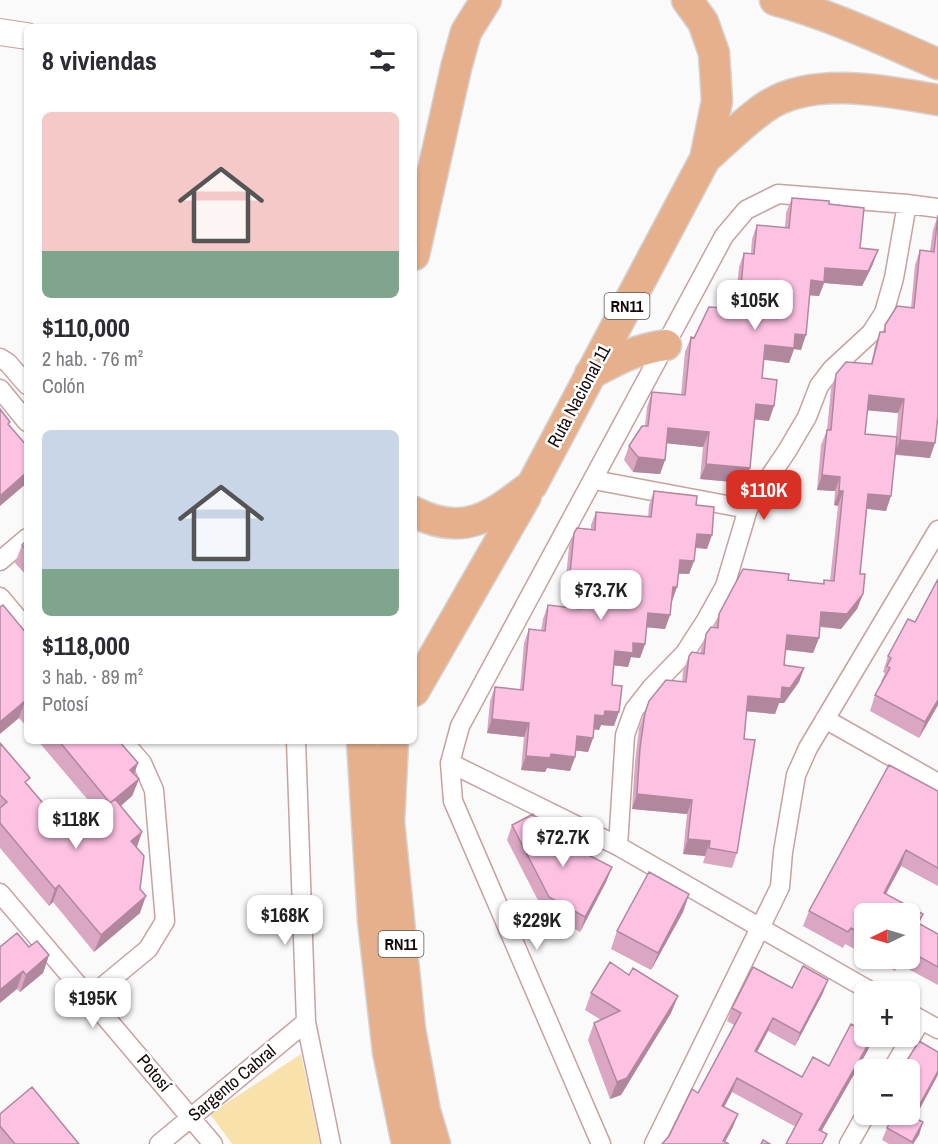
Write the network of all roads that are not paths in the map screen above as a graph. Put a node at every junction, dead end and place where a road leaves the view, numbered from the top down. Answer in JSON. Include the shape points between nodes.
{"nodes":[{"id":1,"x":486,"y":0,"type":"edge"},
{"id":2,"x":687,"y":0,"type":"edge"},
{"id":3,"x":775,"y":0,"type":"edge"},
{"id":4,"x":0,"y":32,"type":"edge"},
{"id":5,"x":24,"y":36,"type":"edge"},
{"id":6,"x":938,"y":64,"type":"edge"},
{"id":7,"x":938,"y":100,"type":"edge"},
{"id":8,"x":705,"y":159,"type":"junction"},
{"id":9,"x":420,"y":187,"type":"edge"},
{"id":10,"x":907,"y":204,"type":"junction"},
{"id":11,"x":938,"y":208,"type":"edge"},
{"id":12,"x":417,"y":221,"type":"edge"},
{"id":13,"x":666,"y":345,"type":"junction"},
{"id":14,"x":0,"y":358,"type":"edge"},
{"id":15,"x":590,"y":374,"type":"junction"},
{"id":16,"x":24,"y":382,"type":"edge"},
{"id":17,"x":0,"y":389,"type":"edge"},
{"id":18,"x":24,"y":418,"type":"edge"},
{"id":19,"x":594,"y":480,"type":"junction"},
{"id":20,"x":532,"y":485,"type":"junction"},
{"id":21,"x":748,"y":510,"type":"junction"},
{"id":22,"x":417,"y":514,"type":"edge"},
{"id":23,"x":935,"y":539,"type":"edge"},
{"id":24,"x":24,"y":541,"type":"edge"},
{"id":25,"x":0,"y":561,"type":"edge"},
{"id":26,"x":0,"y":597,"type":"edge"},
{"id":27,"x":24,"y":625,"type":"edge"},
{"id":28,"x":417,"y":686,"type":"edge"},
{"id":29,"x":825,"y":719,"type":"junction"},
{"id":30,"x":126,"y":744,"type":"edge"},
{"id":31,"x":295,"y":744,"type":"edge"},
{"id":32,"x":362,"y":744,"type":"edge"},
{"id":33,"x":393,"y":744,"type":"edge"},
{"id":34,"x":450,"y":764,"type":"junction"},
{"id":35,"x":938,"y":783,"type":"edge"},
{"id":36,"x":618,"y":846,"type":"junction"},
{"id":37,"x":0,"y":893,"type":"edge"},
{"id":38,"x":759,"y":927,"type":"junction"},
{"id":39,"x":854,"y":982,"type":"edge"},
{"id":40,"x":90,"y":997,"type":"junction"},
{"id":41,"x":920,"y":1019,"type":"edge"},
{"id":42,"x":306,"y":1022,"type":"junction"},
{"id":43,"x":938,"y":1029,"type":"edge"},
{"id":44,"x":191,"y":1117,"type":"junction"},
{"id":45,"x":860,"y":1125,"type":"edge"},
{"id":46,"x":159,"y":1144,"type":"edge"},
{"id":47,"x":213,"y":1144,"type":"edge"},
{"id":48,"x":331,"y":1144,"type":"edge"},
{"id":49,"x":407,"y":1144,"type":"edge"},
{"id":50,"x":435,"y":1144,"type":"edge"},
{"id":51,"x":601,"y":1144,"type":"edge"},
{"id":52,"x":654,"y":1144,"type":"edge"},
{"id":53,"x":849,"y":1144,"type":"edge"}],
"edges":[{"from":1,"to":9,"type":"highway","via":[[466,32]]},
{"from":2,"to":8,"type":"highway","name":"Ruta Nacional 11","number":"RN11","via":[[704,22],[714,53],[717,101]]},
{"from":3,"to":6,"type":"highway"},
{"from":4,"to":5,"type":"main road"},
{"from":7,"to":8,"type":"highway","name":"Ruta Nacional 11","number":"RN11","via":[[858,88],[789,96],[765,107]]},
{"from":8,"to":15,"type":"highway","name":"Ruta Nacional 11","number":"RN11"},
{"from":9,"to":12,"type":"highway"},
{"from":10,"to":11,"type":"street"},
{"from":10,"to":13,"type":"street","via":[[778,195],[746,210],[724,236]]},
{"from":10,"to":21,"type":"street","via":[[884,313],[871,333],[831,369],[819,386],[807,417]]},
{"from":13,"to":15,"type":"highway","via":[[633,352]]},
{"from":13,"to":19,"type":"street"},
{"from":14,"to":16,"type":"street"},
{"from":15,"to":20,"type":"highway","name":"Ruta Nacional 11","number":"RN11"},
{"from":17,"to":18,"type":"street"},
{"from":19,"to":21,"type":"street"},
{"from":19,"to":34,"type":"street","via":[[460,726]]},
{"from":20,"to":22,"type":"highway","name":"Ruta Nacional 11","number":"RN11","via":[[499,511],[474,522],[431,521]]},
{"from":20,"to":28,"type":"highway","number":"RN11"},
{"from":21,"to":36,"type":"street","via":[[725,586],[705,622],[685,653],[634,710],[625,735]]},
{"from":23,"to":29,"type":"street"},
{"from":24,"to":25,"type":"street"},
{"from":26,"to":27,"type":"street"},
{"from":29,"to":35,"type":"street"},
{"from":29,"to":38,"type":"street","via":[[796,775],[780,887]]},
{"from":30,"to":40,"type":"street","via":[[142,763],[154,790],[165,921],[148,949]]},
{"from":31,"to":42,"type":"street"},
{"from":32,"to":49,"type":"highway","number":"RN11","via":[[373,920],[388,1052]]},
{"from":33,"to":50,"type":"highway","number":"RN11","via":[[389,822],[410,1029]]},
{"from":34,"to":36,"type":"street"},
{"from":34,"to":51,"type":"street","via":[[453,801]]},
{"from":36,"to":38,"type":"street"},
{"from":37,"to":40,"type":"street","name":"Potosí"},
{"from":38,"to":39,"type":"street"},
{"from":38,"to":52,"type":"street"},
{"from":40,"to":44,"type":"street","name":"Potosí"},
{"from":41,"to":43,"type":"street"},
{"from":42,"to":44,"type":"street","name":"Sargento Cabral"},
{"from":42,"to":48,"type":"street"},
{"from":44,"to":46,"type":"street","name":"Sargento Cabral"},
{"from":44,"to":47,"type":"street","name":"Potosí"},
{"from":45,"to":53,"type":"street"}]}
